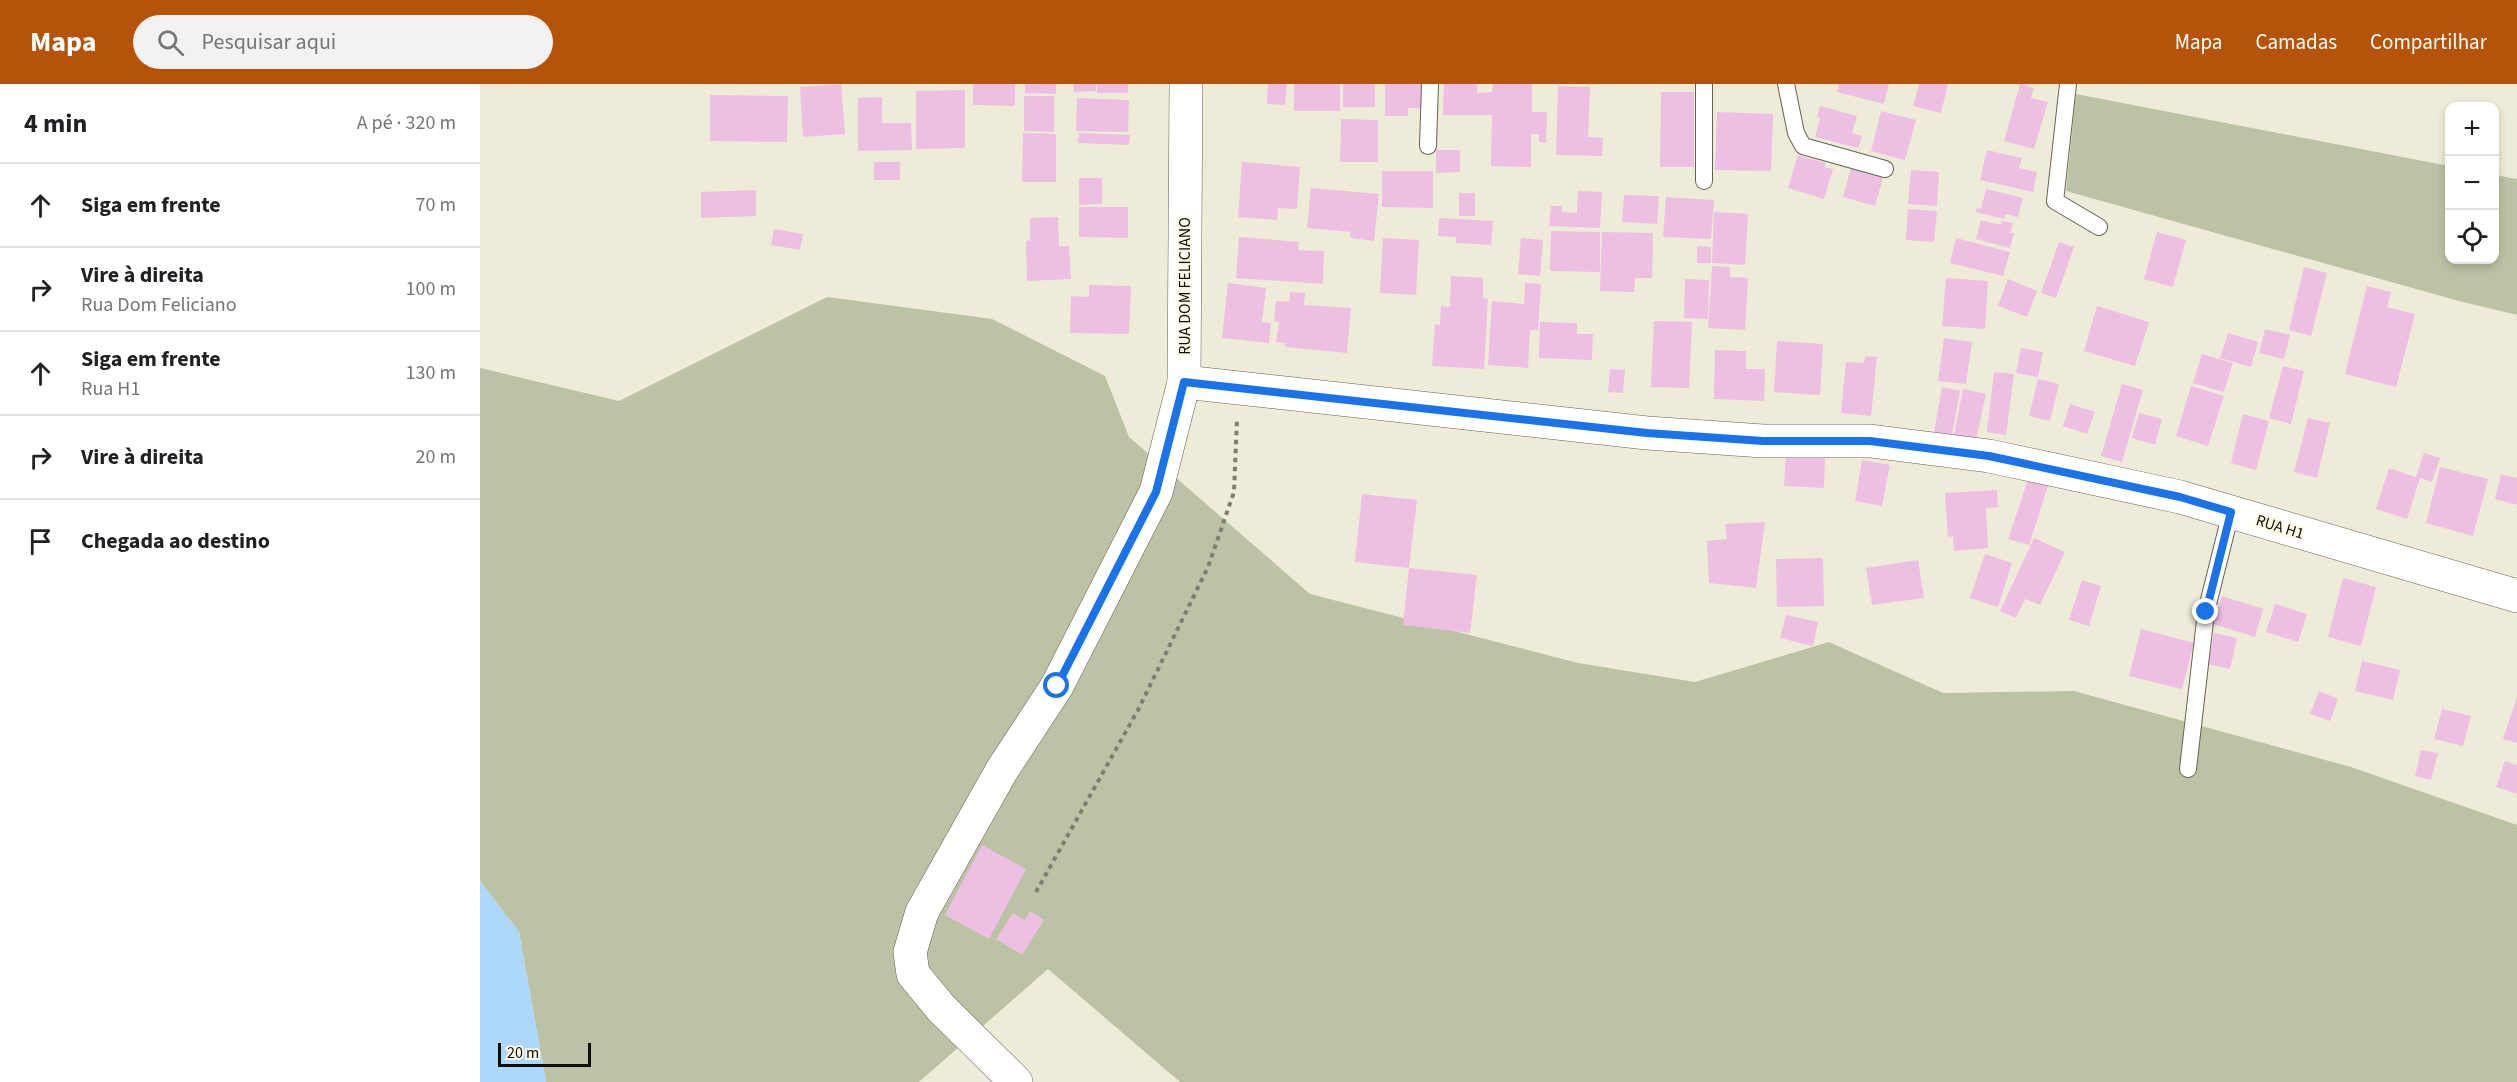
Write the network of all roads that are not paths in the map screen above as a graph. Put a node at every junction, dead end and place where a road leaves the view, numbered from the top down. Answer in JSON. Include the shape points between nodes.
{"nodes":[{"id":1,"x":1186,"y":84,"type":"edge"},
{"id":2,"x":1431,"y":84,"type":"edge"},
{"id":3,"x":1704,"y":84,"type":"edge"},
{"id":4,"x":1786,"y":84,"type":"edge"},
{"id":5,"x":2068,"y":84,"type":"edge"},
{"id":6,"x":1428,"y":146,"type":"dead end"},
{"id":7,"x":1885,"y":169,"type":"dead end"},
{"id":8,"x":1704,"y":181,"type":"dead end"},
{"id":9,"x":2099,"y":226,"type":"dead end"},
{"id":10,"x":1184,"y":382,"type":"junction"},
{"id":11,"x":2231,"y":512,"type":"junction"},
{"id":12,"x":2517,"y":596,"type":"edge"},
{"id":13,"x":2188,"y":769,"type":"dead end"},
{"id":14,"x":1016,"y":1082,"type":"edge"}],
"edges":[{"from":1,"to":10,"type":"street","name":"RUA DOM FELICIANO"},
{"from":2,"to":6,"type":"lane"},
{"from":3,"to":8,"type":"lane"},
{"from":4,"to":7,"type":"lane","via":[[1796,132],[1803,146]]},
{"from":5,"to":9,"type":"lane","via":[[2055,201]]},
{"from":10,"to":11,"type":"street","name":"RUA H1","via":[[1647,433],[1763,441],[1870,441],[1989,456],[2180,497]]},
{"from":10,"to":14,"type":"street","name":"RUA DOM FELICIANO","via":[[1156,492],[1057,686],[1002,770],[922,912],[910,952],[913,974]]},
{"from":11,"to":12,"type":"street","name":"RUA H1"},
{"from":11,"to":13,"type":"lane","via":[[2206,612]]}]}
